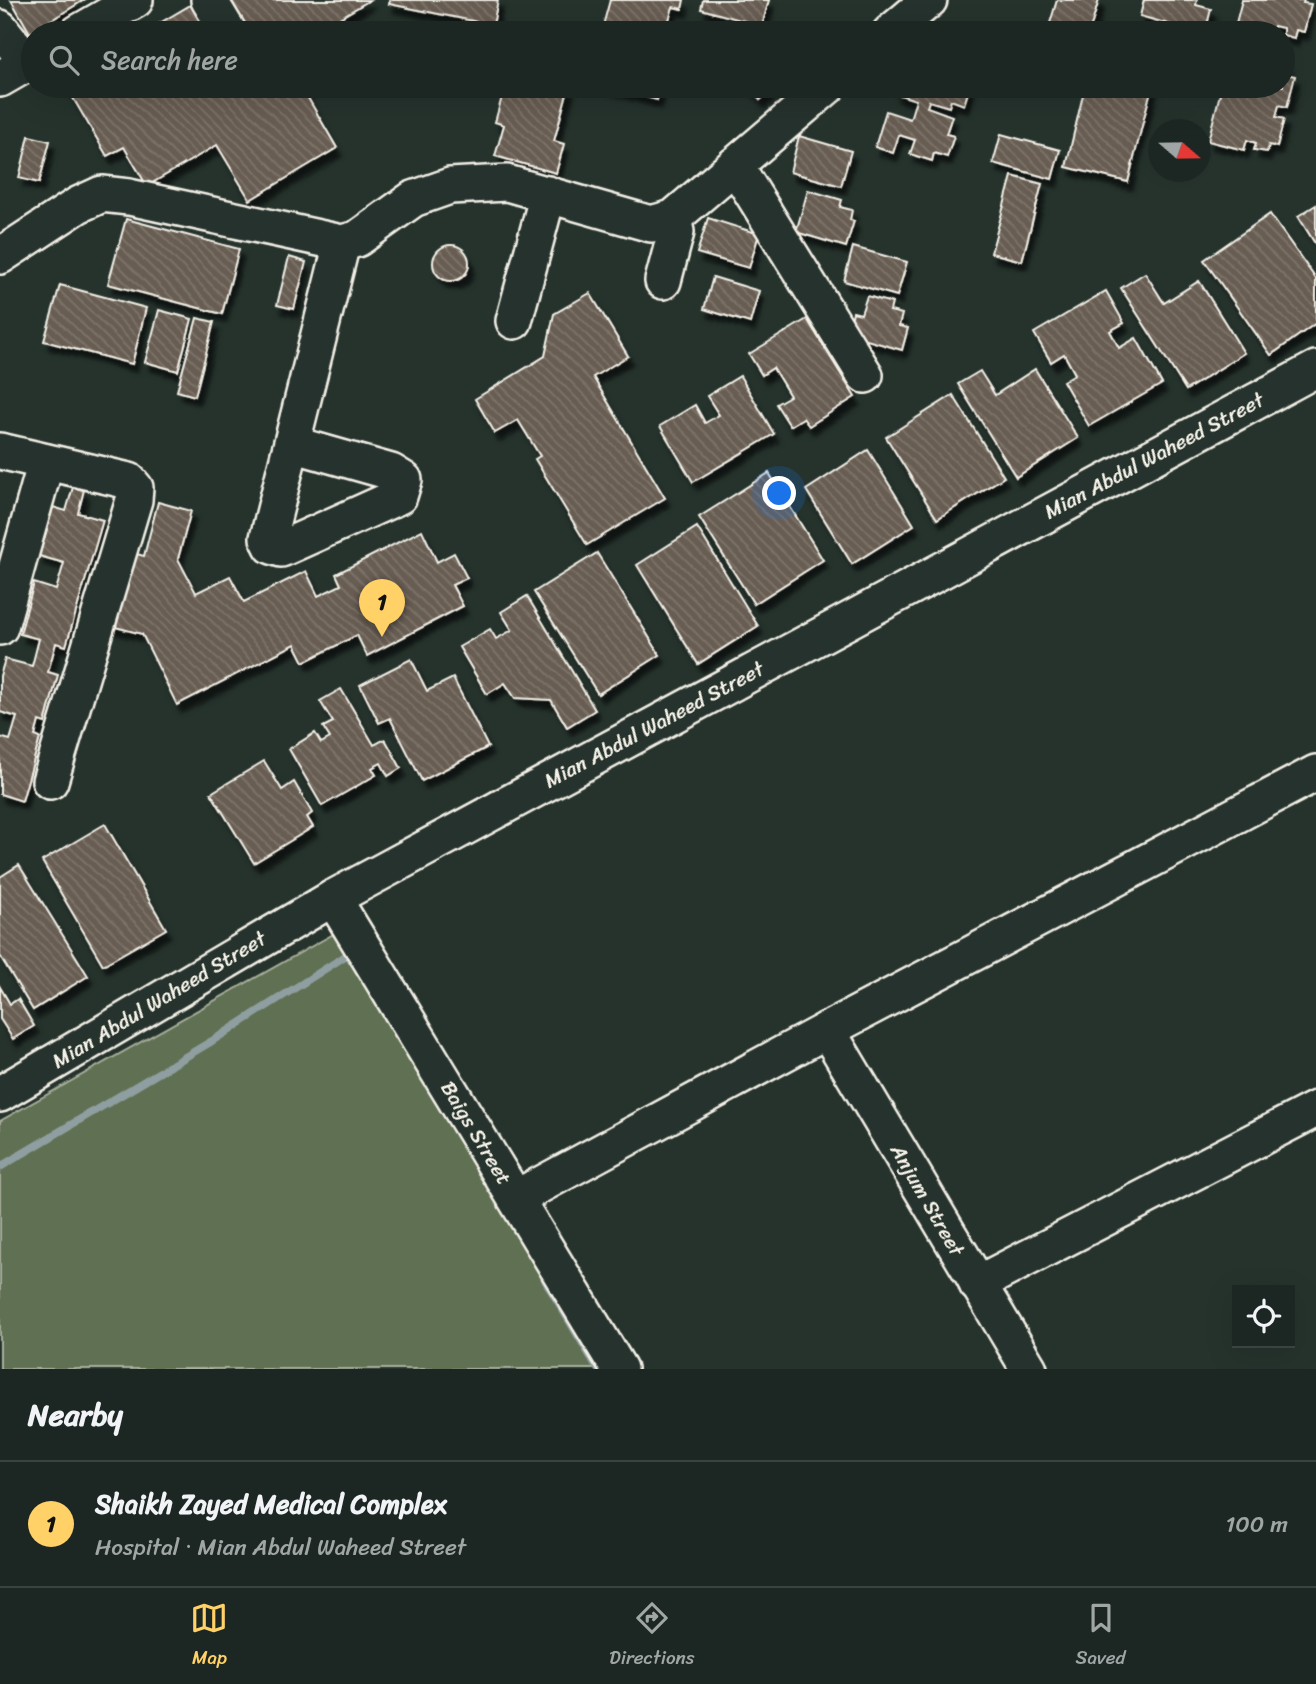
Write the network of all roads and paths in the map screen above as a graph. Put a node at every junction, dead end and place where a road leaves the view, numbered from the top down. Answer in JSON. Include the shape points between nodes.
{"nodes":[{"id":1,"x":135,"y":0,"type":"edge"},
{"id":2,"x":209,"y":0,"type":"edge"},
{"id":3,"x":929,"y":0,"type":"edge"},
{"id":4,"x":99,"y":21,"type":"edge"},
{"id":5,"x":222,"y":21,"type":"edge"},
{"id":6,"x":904,"y":21,"type":"edge"},
{"id":7,"x":0,"y":28,"type":"edge"},
{"id":8,"x":20,"y":67,"type":"edge"},
{"id":9,"x":814,"y":98,"type":"edge"},
{"id":10,"x":735,"y":165,"type":"junction"},
{"id":11,"x":548,"y":194,"type":"junction"},
{"id":12,"x":673,"y":218,"type":"junction"},
{"id":13,"x":342,"y":243,"type":"junction"},
{"id":14,"x":0,"y":256,"type":"edge"},
{"id":15,"x":663,"y":281,"type":"dead end"},
{"id":16,"x":514,"y":321,"type":"dead end"},
{"id":17,"x":1316,"y":369,"type":"edge"},
{"id":18,"x":865,"y":375,"type":"dead end"},
{"id":19,"x":292,"y":444,"type":"dead end"},
{"id":20,"x":0,"y":451,"type":"edge"},
{"id":21,"x":46,"y":462,"type":"junction"},
{"id":22,"x":0,"y":627,"type":"edge"},
{"id":23,"x":1316,"y":773,"type":"edge"},
{"id":24,"x":50,"y":781,"type":"dead end"},
{"id":25,"x":333,"y":898,"type":"junction"},
{"id":26,"x":827,"y":1030,"type":"junction"},
{"id":27,"x":0,"y":1094,"type":"edge"},
{"id":28,"x":1316,"y":1109,"type":"edge"},
{"id":29,"x":516,"y":1198,"type":"junction"},
{"id":30,"x":977,"y":1284,"type":"junction"},
{"id":31,"x":619,"y":1369,"type":"edge"},
{"id":32,"x":1029,"y":1369,"type":"edge"}],
"edges":[{"from":1,"to":4,"type":"street"},
{"from":2,"to":5,"type":"street"},
{"from":3,"to":6,"type":"street"},
{"from":7,"to":8,"type":"street"},
{"from":9,"to":10,"type":"street"},
{"from":10,"to":12,"type":"street"},
{"from":10,"to":18,"type":"street"},
{"from":11,"to":12,"type":"street","via":[[651,224]]},
{"from":11,"to":13,"type":"street","via":[[507,183],[450,186],[413,199],[357,239]]},
{"from":11,"to":16,"type":"street"},
{"from":12,"to":15,"type":"street","via":[[676,232]]},
{"from":13,"to":14,"type":"street","via":[[102,194]]},
{"from":13,"to":19,"type":"street"},
{"from":17,"to":25,"type":"street","name":"Mian Abdul Waheed Street"},
{"from":20,"to":21,"type":"street"},
{"from":21,"to":22,"type":"street"},
{"from":21,"to":24,"type":"street","via":[[130,481],[135,488]]},
{"from":23,"to":26,"type":"street"},
{"from":25,"to":27,"type":"street","name":"Mian Abdul Waheed Street"},
{"from":25,"to":29,"type":"street","name":"Baigs Street"},
{"from":26,"to":29,"type":"street"},
{"from":26,"to":30,"type":"street","name":"Anjum Street"},
{"from":28,"to":30,"type":"street"},
{"from":29,"to":31,"type":"street","name":"Baigs Street"},
{"from":30,"to":32,"type":"street","name":"Anjum Street"}]}
